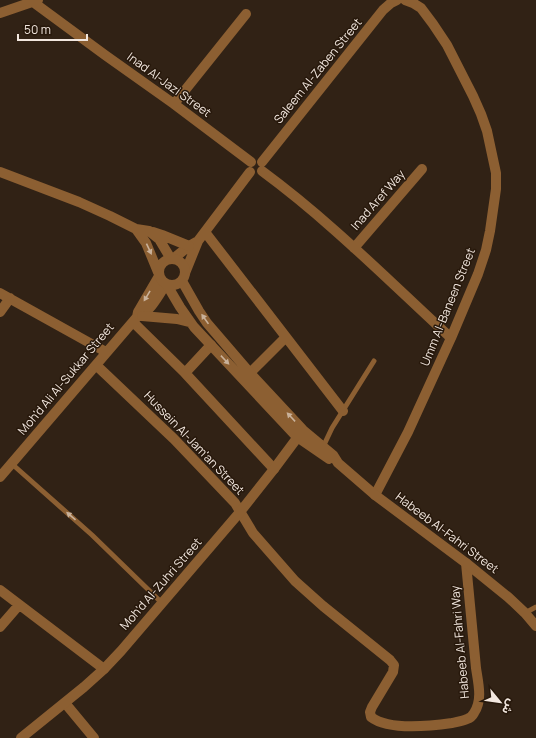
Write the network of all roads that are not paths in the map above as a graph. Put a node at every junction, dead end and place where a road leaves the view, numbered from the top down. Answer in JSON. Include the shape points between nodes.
{"nodes":[{"id":1,"x":397,"y":0,"type":"edge"},
{"id":2,"x":405,"y":0,"type":"edge"},
{"id":3,"x":36,"y":1,"type":"edge"},
{"id":4,"x":0,"y":13,"type":"edge"},
{"id":5,"x":246,"y":14,"type":"dead end"},
{"id":6,"x":174,"y":104,"type":"junction"},
{"id":7,"x":250,"y":167,"type":"junction"},
{"id":8,"x":262,"y":167,"type":"junction"},
{"id":9,"x":422,"y":169,"type":"dead end"},
{"id":10,"x":0,"y":172,"type":"edge"},
{"id":11,"x":136,"y":229,"type":"junction"},
{"id":12,"x":149,"y":231,"type":"junction"},
{"id":13,"x":205,"y":232,"type":"junction"},
{"id":14,"x":193,"y":244,"type":"junction"},
{"id":15,"x":354,"y":248,"type":"junction"},
{"id":16,"x":172,"y":259,"type":"junction"},
{"id":17,"x":158,"y":274,"type":"junction"},
{"id":18,"x":184,"y":277,"type":"junction"},
{"id":19,"x":166,"y":285,"type":"junction"},
{"id":20,"x":0,"y":293,"type":"edge"},
{"id":21,"x":10,"y":298,"type":"junction"},
{"id":22,"x":0,"y":312,"type":"edge"},
{"id":23,"x":137,"y":318,"type":"junction"},
{"id":24,"x":189,"y":322,"type":"junction"},
{"id":25,"x":286,"y":337,"type":"junction"},
{"id":26,"x":451,"y":338,"type":"junction"},
{"id":27,"x":211,"y":345,"type":"junction"},
{"id":28,"x":106,"y":352,"type":"junction"},
{"id":29,"x":374,"y":361,"type":"dead end"},
{"id":30,"x":96,"y":365,"type":"junction"},
{"id":31,"x":184,"y":373,"type":"junction"},
{"id":32,"x":250,"y":373,"type":"junction"},
{"id":33,"x":343,"y":411,"type":"junction"},
{"id":34,"x":300,"y":434,"type":"junction"},
{"id":35,"x":323,"y":447,"type":"junction"},
{"id":36,"x":338,"y":463,"type":"junction"},
{"id":37,"x":12,"y":464,"type":"junction"},
{"id":38,"x":274,"y":469,"type":"junction"},
{"id":39,"x":0,"y":477,"type":"edge"},
{"id":40,"x":375,"y":495,"type":"junction"},
{"id":41,"x":240,"y":512,"type":"junction"},
{"id":42,"x":466,"y":563,"type":"junction"},
{"id":43,"x":0,"y":590,"type":"edge"},
{"id":44,"x":162,"y":604,"type":"junction"},
{"id":45,"x":18,"y":605,"type":"junction"},
{"id":46,"x":536,"y":607,"type":"edge"},
{"id":47,"x":525,"y":613,"type":"junction"},
{"id":48,"x":536,"y":626,"type":"edge"},
{"id":49,"x":0,"y":627,"type":"edge"},
{"id":50,"x":104,"y":669,"type":"junction"},
{"id":51,"x":65,"y":703,"type":"junction"},
{"id":52,"x":376,"y":721,"type":"joint"},
{"id":53,"x":21,"y":738,"type":"edge"},
{"id":54,"x":94,"y":738,"type":"edge"}],
"edges":[{"from":1,"to":8,"type":"street","name":"Saleem Al-Zaben Street","via":[[383,10]]},
{"from":2,"to":26,"type":"street","name":"Umm Al-Baneen Street","via":[[421,8],[447,45],[462,73],[485,125],[496,173],[495,201],[486,250]]},
{"from":3,"to":4,"type":"street"},
{"from":3,"to":6,"type":"street","name":"Inad Al-Jazi Street","via":[[105,55]]},
{"from":5,"to":6,"type":"street"},
{"from":6,"to":7,"type":"street","name":"Inad Al-Jazi Street"},
{"from":7,"to":8,"type":"street","via":[[254,160],[258,160]]},
{"from":7,"to":13,"type":"street"},
{"from":8,"to":15,"type":"street"},
{"from":9,"to":15,"type":"street","name":"Inad Aref Way"},
{"from":10,"to":11,"type":"street","via":[[79,202]]},
{"from":11,"to":12,"type":"street"},
{"from":11,"to":17,"type":"street","one_way":true,"via":[[146,243]]},
{"from":12,"to":14,"type":"street"},
{"from":12,"to":16,"type":"street","via":[[159,239]]},
{"from":13,"to":14,"type":"street"},
{"from":13,"to":25,"type":"street"},
{"from":14,"to":16,"type":"street"},
{"from":14,"to":18,"type":"street"},
{"from":15,"to":26,"type":"street"},
{"from":16,"to":17,"type":"street","via":[[161,264]]},
{"from":16,"to":18,"type":"street","via":[[183,265]]},
{"from":17,"to":19,"type":"street"},
{"from":17,"to":23,"type":"street","name":"Moh'd Ali Al-Sukkar Street","one_way":true},
{"from":18,"to":19,"type":"street","via":[[179,284]]},
{"from":32,"to":18,"type":"street","name":"Habeeb Al-Fahri Street","one_way":true,"via":[[207,323]]},
{"from":19,"to":23,"type":"street","name":"Moh'd Ali Al-Sukkar Street"},
{"from":19,"to":24,"type":"street","name":"Habeeb Al-Fahri Street"},
{"from":20,"to":21,"type":"street"},
{"from":21,"to":22,"type":"street"},
{"from":21,"to":28,"type":"street"},
{"from":23,"to":24,"type":"street","via":[[177,319]]},
{"from":23,"to":28,"type":"street","name":"Moh'd Ali Al-Sukkar Street"},
{"from":23,"to":31,"type":"street"},
{"from":24,"to":27,"type":"street","name":"Habeeb Al-Fahri Street"},
{"from":25,"to":32,"type":"street"},
{"from":25,"to":33,"type":"street"},
{"from":26,"to":40,"type":"street","name":"Umm Al-Baneen Street","via":[[408,432]]},
{"from":27,"to":31,"type":"street"},
{"from":27,"to":34,"type":"street","name":"Habeeb Al-Fahri Street","one_way":true},
{"from":28,"to":30,"type":"street","name":"Moh'd Ali Al-Sukkar Street"},
{"from":29,"to":33,"type":"lane"},
{"from":30,"to":37,"type":"street","name":"Moh'd Ali Al-Sukkar Street"},
{"from":30,"to":41,"type":"street","name":"Hussein Al-Jam'an Street","via":[[174,439],[235,503]]},
{"from":31,"to":38,"type":"street"},
{"from":34,"to":32,"type":"street","name":"Habeeb Al-Fahri Street","one_way":true},
{"from":33,"to":35,"type":"lane"},
{"from":34,"to":35,"type":"street","name":"Habeeb Al-Fahri Street"},
{"from":34,"to":36,"type":"street","name":"Habeeb Al-Fahri Street","via":[[329,459]]},
{"from":34,"to":38,"type":"street","name":"Moh'd Al-Zuhri Street"},
{"from":35,"to":36,"type":"street","name":"Habeeb Al-Fahri Street"},
{"from":36,"to":40,"type":"street","name":"Habeeb Al-Fahri Street"},
{"from":37,"to":39,"type":"street","name":"Moh'd Ali Al-Sukkar Street"},
{"from":44,"to":37,"type":"lane","one_way":true,"via":[[92,535]]},
{"from":38,"to":41,"type":"street","name":"Moh'd Al-Zuhri Street"},
{"from":40,"to":42,"type":"street","name":"Habeeb Al-Fahri Street"},
{"from":41,"to":44,"type":"street","name":"Moh'd Al-Zuhri Street"},
{"from":41,"to":52,"type":"street","name":"Hussein Al-Jam'an Street","via":[[253,533],[295,580],[394,665],[393,672],[370,712]]},
{"from":42,"to":47,"type":"street","name":"Habeeb Al-Fahri Street"},
{"from":42,"to":52,"type":"street","name":"Habeeb Al-Fahri Way","via":[[478,706],[468,719],[435,726],[396,725]]},
{"from":43,"to":45,"type":"street"},
{"from":44,"to":50,"type":"street","name":"Moh'd Al-Zuhri Street"},
{"from":45,"to":49,"type":"street"},
{"from":45,"to":50,"type":"street"},
{"from":46,"to":47,"type":"lane"},
{"from":47,"to":48,"type":"street","name":"Habeeb Al-Fahri Street"},
{"from":50,"to":51,"type":"street","name":"Moh'd Al-Zuhri Street"},
{"from":51,"to":53,"type":"street","name":"Moh'd Al-Zuhri Street"},
{"from":51,"to":54,"type":"street"}]}
